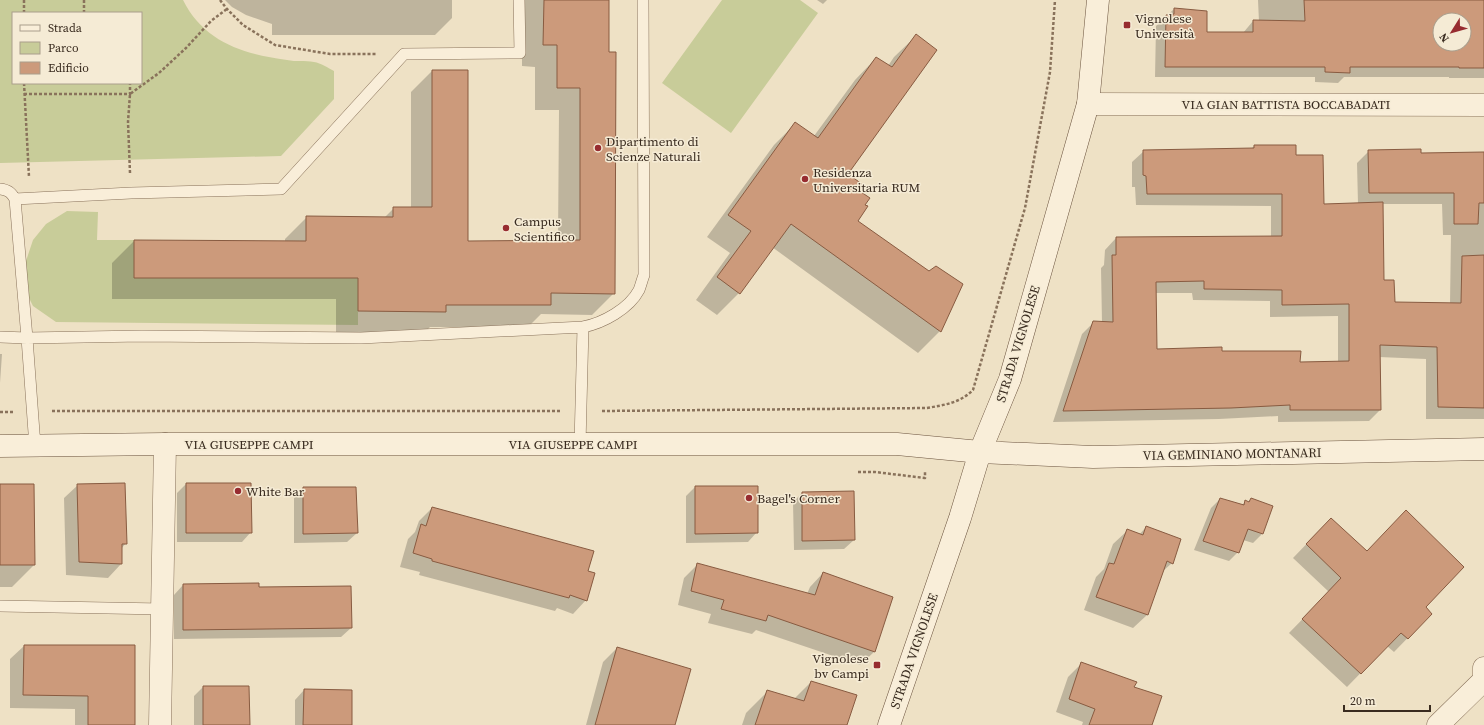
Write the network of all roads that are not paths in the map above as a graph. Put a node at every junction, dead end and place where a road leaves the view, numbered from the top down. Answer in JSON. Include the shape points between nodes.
{"nodes":[{"id":1,"x":519,"y":0,"type":"edge"},
{"id":2,"x":643,"y":0,"type":"edge"},
{"id":3,"x":1098,"y":0,"type":"edge"},
{"id":4,"x":1088,"y":104,"type":"junction"},
{"id":5,"x":1484,"y":105,"type":"edge"},
{"id":6,"x":0,"y":189,"type":"edge"},
{"id":7,"x":15,"y":199,"type":"junction"},
{"id":8,"x":583,"y":328,"type":"junction"},
{"id":9,"x":0,"y":337,"type":"edge"},
{"id":10,"x":28,"y":338,"type":"junction"},
{"id":11,"x":165,"y":444,"type":"junction"},
{"id":12,"x":580,"y":444,"type":"junction"},
{"id":13,"x":0,"y":446,"type":"edge"},
{"id":14,"x":35,"y":446,"type":"junction"},
{"id":15,"x":1484,"y":449,"type":"edge"},
{"id":16,"x":980,"y":452,"type":"junction"},
{"id":17,"x":0,"y":606,"type":"edge"},
{"id":18,"x":162,"y":610,"type":"junction"},
{"id":19,"x":1484,"y":668,"type":"edge"},
{"id":20,"x":160,"y":725,"type":"edge"},
{"id":21,"x":889,"y":725,"type":"edge"},
{"id":22,"x":1438,"y":725,"type":"edge"}],
"edges":[{"from":1,"to":7,"type":"lane","via":[[520,53],[404,54],[281,189]]},
{"from":2,"to":8,"type":"lane","via":[[644,275],[638,291],[630,301],[608,318]]},
{"from":3,"to":4,"type":"street","name":"STRADA VIGNOLESE"},
{"from":4,"to":5,"type":"street","name":"VIA GIAN BATTISTA BOCCABADATI"},
{"from":4,"to":16,"type":"street","name":"STRADA VIGNOLESE","via":[[1010,379]]},
{"from":6,"to":7,"type":"lane","via":[[6,189]]},
{"from":7,"to":10,"type":"lane"},
{"from":8,"to":10,"type":"lane","via":[[361,338]]},
{"from":8,"to":12,"type":"lane"},
{"from":9,"to":10,"type":"lane"},
{"from":10,"to":14,"type":"lane"},
{"from":11,"to":12,"type":"street","name":"VIA GIUSEPPE CAMPI"},
{"from":11,"to":14,"type":"street","name":"VIA GIUSEPPE CAMPI"},
{"from":11,"to":18,"type":"street"},
{"from":12,"to":16,"type":"street","name":"VIA GIUSEPPE CAMPI","via":[[897,444]]},
{"from":13,"to":14,"type":"street","name":"VIA GIUSEPPE CAMPI"},
{"from":15,"to":16,"type":"street","name":"VIA GEMINIANO MONTANARI","via":[[1093,457]]},
{"from":16,"to":21,"type":"street","name":"STRADA VIGNOLESE"},
{"from":17,"to":18,"type":"lane"},
{"from":18,"to":20,"type":"street"},
{"from":19,"to":22,"type":"street","via":[[1484,680]]}]}
